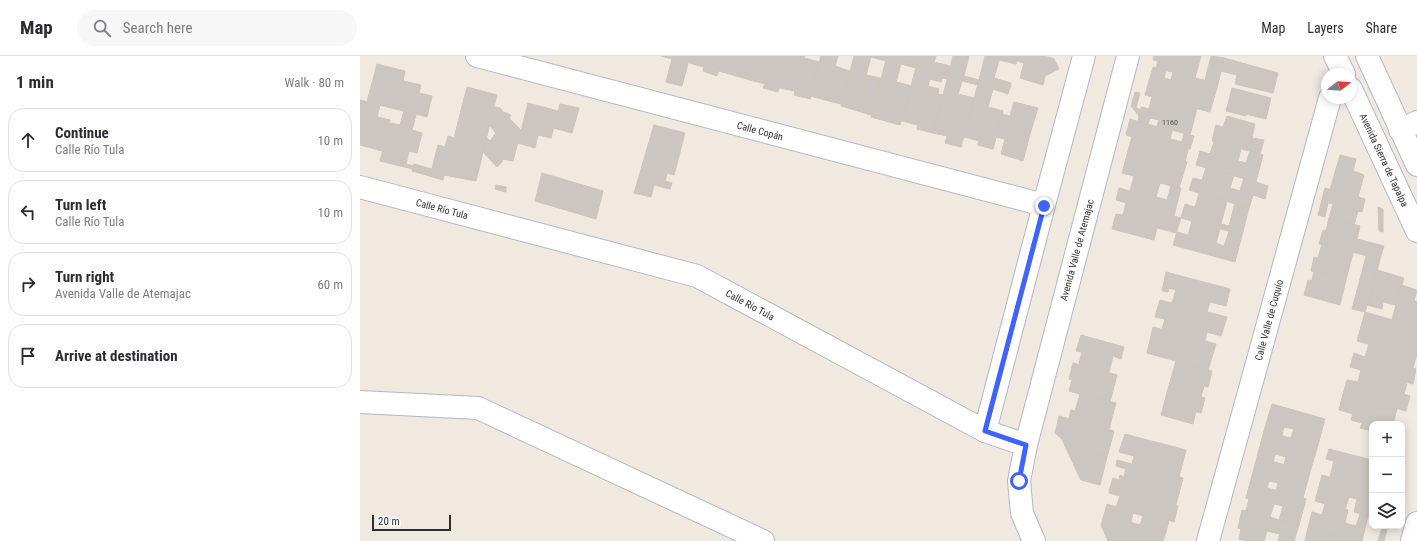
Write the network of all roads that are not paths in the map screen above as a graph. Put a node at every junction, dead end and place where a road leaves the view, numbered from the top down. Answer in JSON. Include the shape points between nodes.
{"nodes":[{"id":1,"x":477,"y":56,"type":"edge"},
{"id":2,"x":1084,"y":56,"type":"edge"},
{"id":3,"x":1128,"y":56,"type":"edge"},
{"id":4,"x":1367,"y":56,"type":"edge"},
{"id":5,"x":1357,"y":102,"type":"edge"},
{"id":6,"x":1328,"y":104,"type":"edge"},
{"id":7,"x":1409,"y":126,"type":"edge"},
{"id":8,"x":1417,"y":165,"type":"edge"},
{"id":9,"x":360,"y":187,"type":"edge"},
{"id":10,"x":1044,"y":206,"type":"junction"},
{"id":11,"x":1417,"y":231,"type":"edge"},
{"id":12,"x":360,"y":402,"type":"edge"},
{"id":13,"x":985,"y":431,"type":"junction"},
{"id":14,"x":1026,"y":445,"type":"junction"},
{"id":15,"x":1417,"y":523,"type":"edge"},
{"id":16,"x":763,"y":541,"type":"edge"},
{"id":17,"x":1034,"y":541,"type":"edge"},
{"id":18,"x":1208,"y":541,"type":"edge"},
{"id":19,"x":1412,"y":541,"type":"edge"}],
"edges":[{"from":1,"to":10,"type":"street","name":"Calle Copán"},
{"from":2,"to":10,"type":"street"},
{"from":3,"to":14,"type":"street","name":"Avenida Valle de Atemajac"},
{"from":4,"to":7,"type":"street"},
{"from":5,"to":11,"type":"street","name":"Avenida Sierra de Tapalpa"},
{"from":6,"to":18,"type":"street","name":"Calle Valle de Cuquío"},
{"from":7,"to":8,"type":"street"},
{"from":9,"to":13,"type":"street","name":"Calle Río Tula","via":[[697,276]]},
{"from":10,"to":13,"type":"street"},
{"from":12,"to":16,"type":"street","via":[[478,408]]},
{"from":13,"to":14,"type":"street","name":"Calle Río Tula"},
{"from":14,"to":17,"type":"street","via":[[1019,481],[1022,513]]},
{"from":15,"to":19,"type":"street"}]}
